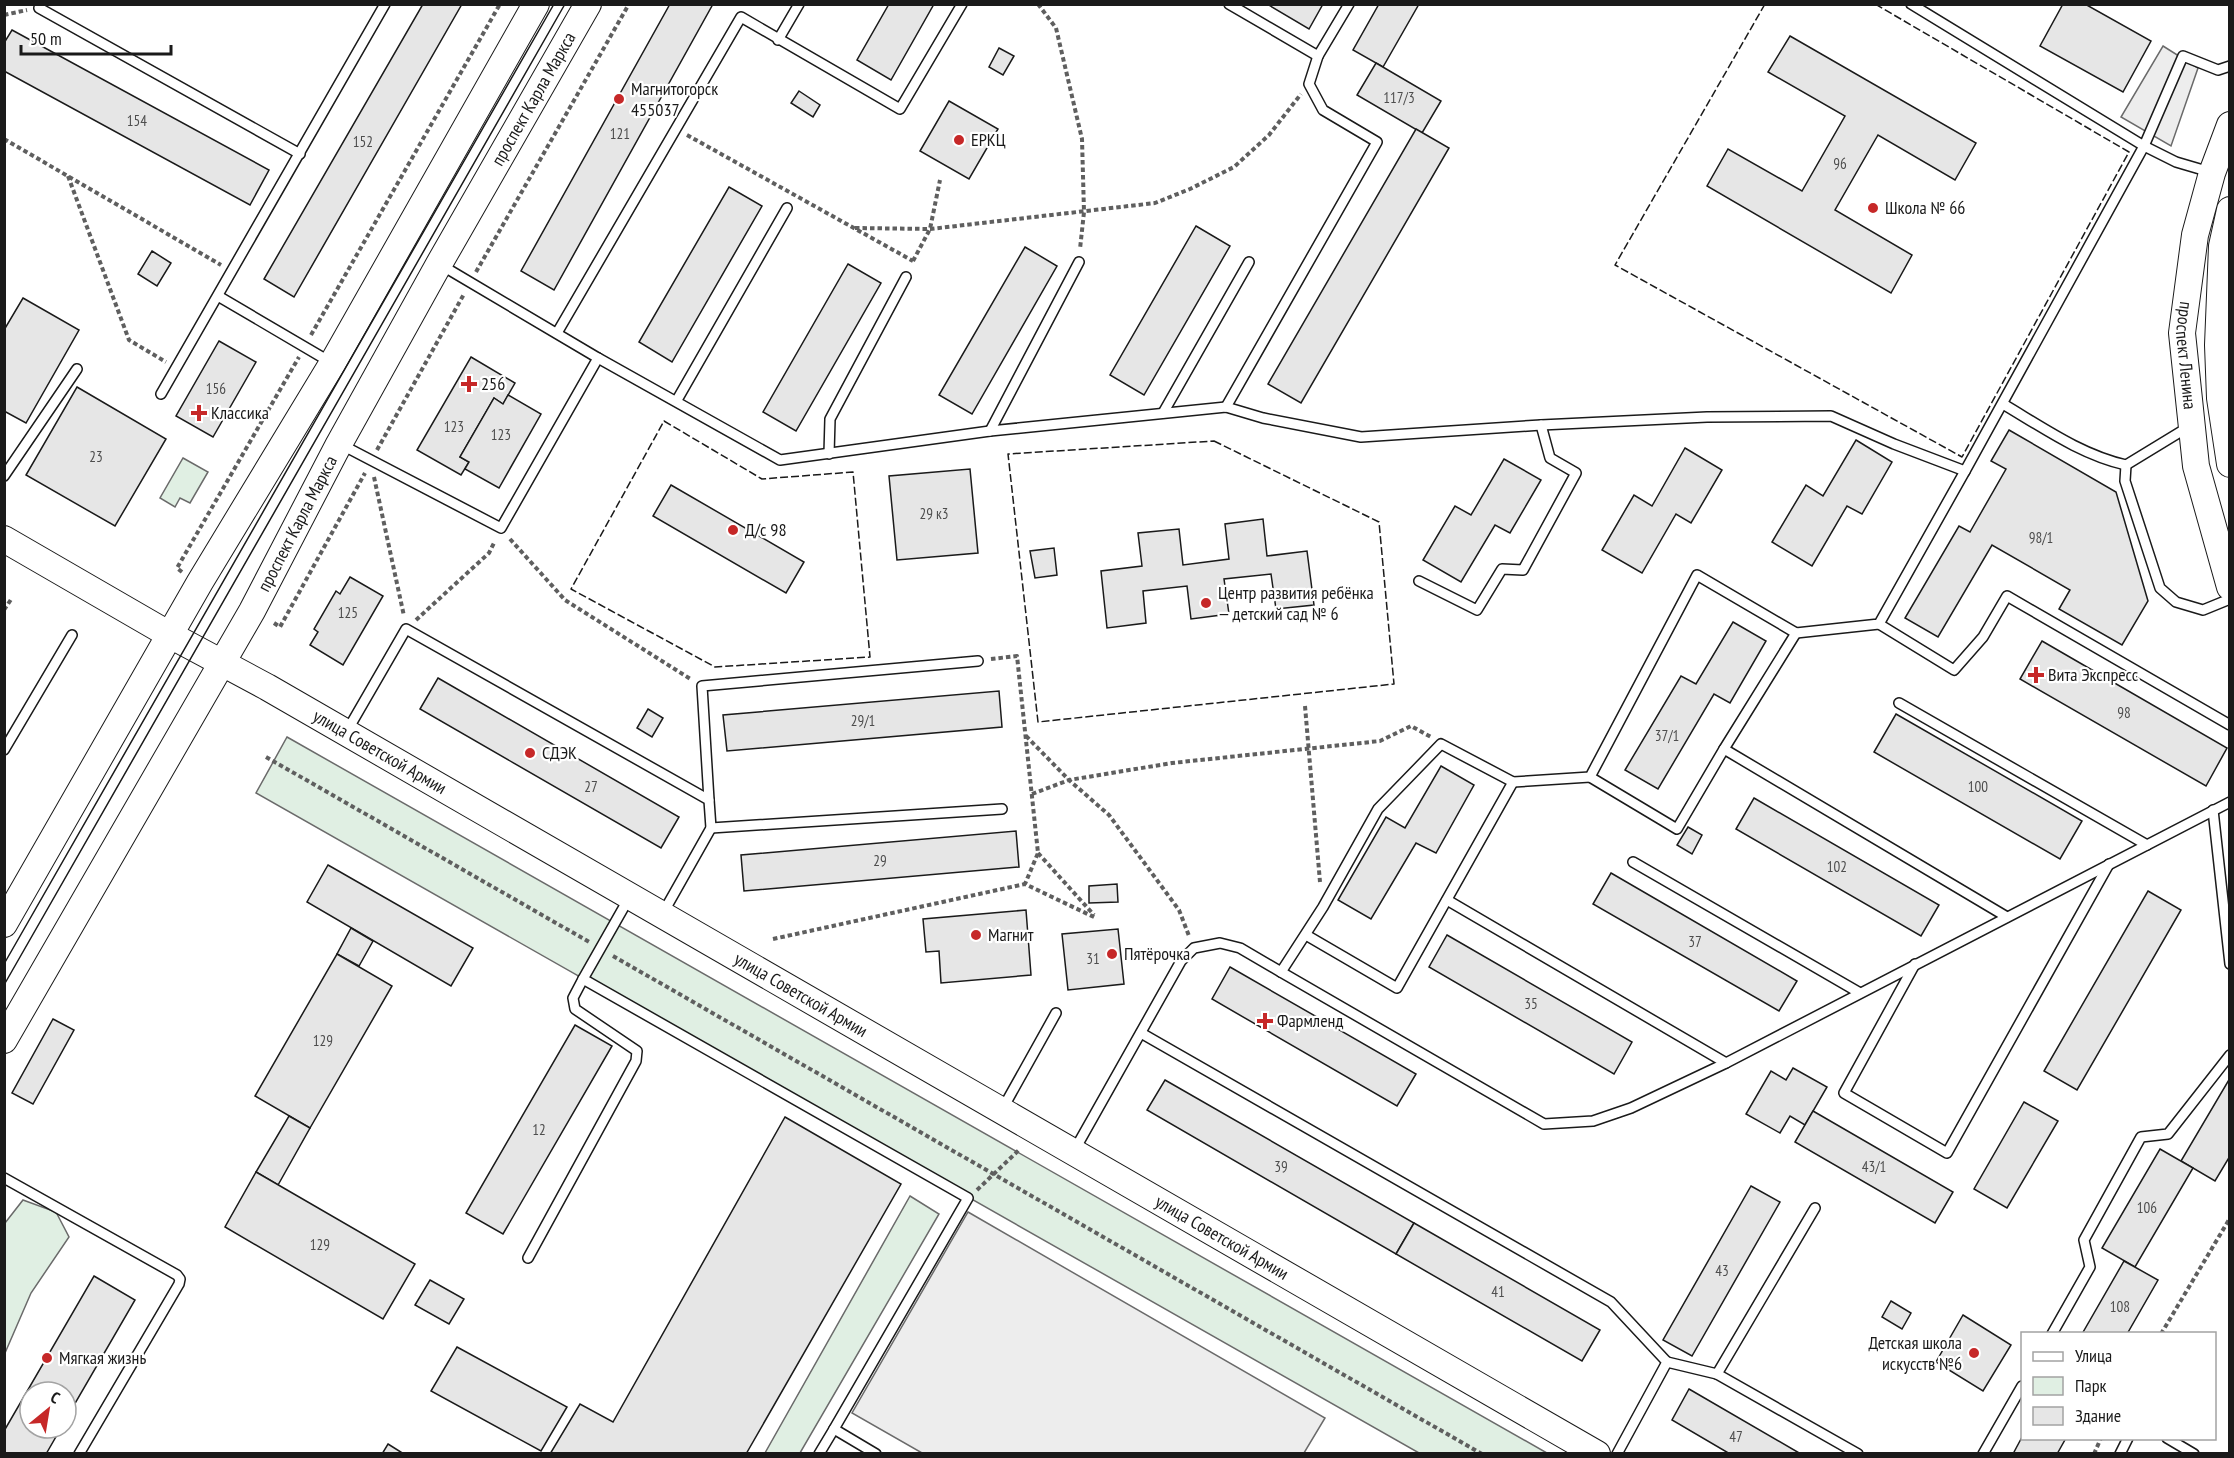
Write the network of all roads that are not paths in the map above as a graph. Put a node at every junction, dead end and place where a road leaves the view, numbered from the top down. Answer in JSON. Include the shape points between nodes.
{"nodes":[{"id":1,"x":385,"y":4,"type":"edge"},
{"id":2,"x":536,"y":4,"type":"edge"},
{"id":3,"x":588,"y":4,"type":"edge"},
{"id":4,"x":799,"y":4,"type":"edge"},
{"id":5,"x":962,"y":4,"type":"edge"},
{"id":6,"x":1229,"y":4,"type":"edge"},
{"id":7,"x":1349,"y":4,"type":"edge"},
{"id":8,"x":1911,"y":4,"type":"edge"},
{"id":9,"x":39,"y":8,"type":"road end"},
{"id":10,"x":778,"y":40,"type":"junction"},
{"id":11,"x":1318,"y":56,"type":"junction"},
{"id":12,"x":2229,"y":66,"type":"edge"},
{"id":13,"x":2229,"y":125,"type":"edge"},
{"id":14,"x":2144,"y":146,"type":"junction"},
{"id":15,"x":300,"y":154,"type":"junction"},
{"id":16,"x":2212,"y":172,"type":"junction"},
{"id":17,"x":787,"y":208,"type":"dead end"},
{"id":18,"x":2229,"y":210,"type":"edge"},
{"id":19,"x":1079,"y":262,"type":"road end"},
{"id":20,"x":1249,"y":262,"type":"dead end"},
{"id":21,"x":439,"y":264,"type":"junction"},
{"id":22,"x":906,"y":277,"type":"road end"},
{"id":23,"x":218,"y":296,"type":"junction"},
{"id":24,"x":557,"y":333,"type":"junction"},
{"id":25,"x":598,"y":358,"type":"junction"},
{"id":26,"x":332,"y":364,"type":"junction"},
{"id":27,"x":77,"y":369,"type":"dead end"},
{"id":28,"x":162,"y":393,"type":"dead end"},
{"id":29,"x":677,"y":400,"type":"junction"},
{"id":30,"x":2003,"y":404,"type":"junction"},
{"id":31,"x":1226,"y":407,"type":"junction"},
{"id":32,"x":1163,"y":413,"type":"junction"},
{"id":33,"x":1541,"y":425,"type":"junction"},
{"id":34,"x":2191,"y":426,"type":"junction"},
{"id":35,"x":990,"y":431,"type":"junction"},
{"id":36,"x":339,"y":444,"type":"junction"},
{"id":37,"x":829,"y":454,"type":"junction"},
{"id":38,"x":2229,"y":464,"type":"edge"},
{"id":39,"x":2126,"y":465,"type":"junction"},
{"id":40,"x":1965,"y":471,"type":"junction"},
{"id":41,"x":4,"y":476,"type":"edge"},
{"id":42,"x":4,"y":539,"type":"edge"},
{"id":43,"x":1419,"y":581,"type":"dead end"},
{"id":44,"x":2229,"y":587,"type":"edge"},
{"id":45,"x":2229,"y":599,"type":"edge"},
{"id":46,"x":1879,"y":624,"type":"junction"},
{"id":47,"x":1796,"y":633,"type":"junction"},
{"id":48,"x":72,"y":635,"type":"dead end"},
{"id":49,"x":170,"y":635,"type":"junction"},
{"id":50,"x":978,"y":661,"type":"road end"},
{"id":51,"x":221,"y":662,"type":"junction"},
{"id":52,"x":1899,"y":703,"type":"dead end"},
{"id":53,"x":2229,"y":725,"type":"edge"},
{"id":54,"x":346,"y":733,"type":"junction"},
{"id":55,"x":1724,"y":749,"type":"junction"},
{"id":56,"x":4,"y":750,"type":"edge"},
{"id":57,"x":1590,"y":777,"type":"junction"},
{"id":58,"x":1513,"y":782,"type":"junction"},
{"id":59,"x":709,"y":800,"type":"junction"},
{"id":60,"x":2229,"y":802,"type":"edge"},
{"id":61,"x":1002,"y":809,"type":"dead end"},
{"id":62,"x":2213,"y":810,"type":"junction"},
{"id":63,"x":711,"y":828,"type":"junction"},
{"id":64,"x":2146,"y":845,"type":"junction"},
{"id":65,"x":1633,"y":862,"type":"dead end"},
{"id":66,"x":2109,"y":864,"type":"junction"},
{"id":67,"x":630,"y":896,"type":"junction"},
{"id":68,"x":1447,"y":900,"type":"junction"},
{"id":69,"x":662,"y":915,"type":"junction"},
{"id":70,"x":2007,"y":917,"type":"junction"},
{"id":71,"x":4,"y":924,"type":"edge"},
{"id":72,"x":1306,"y":935,"type":"junction"},
{"id":73,"x":1915,"y":964,"type":"junction"},
{"id":74,"x":2229,"y":964,"type":"edge"},
{"id":75,"x":1281,"y":972,"type":"junction"},
{"id":76,"x":583,"y":979,"type":"junction"},
{"id":77,"x":1860,"y":993,"type":"junction"},
{"id":78,"x":1056,"y":1013,"type":"dead end"},
{"id":79,"x":1141,"y":1033,"type":"junction"},
{"id":80,"x":4,"y":1040,"type":"edge"},
{"id":81,"x":2229,"y":1055,"type":"edge"},
{"id":82,"x":1726,"y":1063,"type":"junction"},
{"id":83,"x":1001,"y":1110,"type":"junction"},
{"id":84,"x":1074,"y":1152,"type":"junction"},
{"id":85,"x":4,"y":1178,"type":"edge"},
{"id":86,"x":1815,"y":1208,"type":"dead end"},
{"id":87,"x":528,"y":1258,"type":"dead end"},
{"id":88,"x":2053,"y":1332,"type":"edge"},
{"id":89,"x":1667,"y":1362,"type":"junction"},
{"id":90,"x":1717,"y":1374,"type":"junction"},
{"id":91,"x":2021,"y":1388,"type":"edge"},
{"id":92,"x":834,"y":1429,"type":"junction"},
{"id":93,"x":2127,"y":1440,"type":"edge"},
{"id":94,"x":2170,"y":1440,"type":"edge"},
{"id":95,"x":79,"y":1454,"type":"edge"},
{"id":96,"x":819,"y":1454,"type":"edge"},
{"id":97,"x":876,"y":1454,"type":"edge"},
{"id":98,"x":1597,"y":1454,"type":"edge"},
{"id":99,"x":1617,"y":1454,"type":"edge"},
{"id":100,"x":1858,"y":1454,"type":"edge"},
{"id":101,"x":1983,"y":1454,"type":"edge"},
{"id":102,"x":2120,"y":1454,"type":"edge"},
{"id":103,"x":2194,"y":1454,"type":"edge"}],
"edges":[{"from":1,"to":15,"type":"lane"},
{"from":2,"to":26,"type":"main road"},
{"from":3,"to":21,"type":"main road","name":"проспект Карла Маркса"},
{"from":4,"to":10,"type":"lane"},
{"from":5,"to":10,"type":"lane","via":[[900,110]]},
{"from":6,"to":11,"type":"lane"},
{"from":7,"to":11,"type":"lane"},
{"from":8,"to":14,"type":"lane"},
{"from":9,"to":15,"type":"lane"},
{"from":10,"to":24,"type":"lane","via":[[741,17]]},
{"from":11,"to":31,"type":"lane","via":[[1309,84],[1323,110],[1377,142]]},
{"from":12,"to":14,"type":"lane","via":[[2218,70],[2183,56]]},
{"from":13,"to":16,"type":"main road","name":"проспект Ленина"},
{"from":14,"to":16,"type":"lane","via":[[2176,162]]},
{"from":14,"to":30,"type":"lane"},
{"from":15,"to":23,"type":"lane"},
{"from":16,"to":34,"type":"main road","name":"проспект Ленина","via":[[2195,236],[2182,333]]},
{"from":17,"to":29,"type":"lane"},
{"from":18,"to":38,"type":"main road","name":"проспект Ленина","via":[[2222,246],[2218,345]]},
{"from":19,"to":35,"type":"lane"},
{"from":20,"to":32,"type":"lane"},
{"from":21,"to":24,"type":"lane"},
{"from":21,"to":36,"type":"main road","name":"проспект Карла Маркса"},
{"from":22,"to":37,"type":"lane","via":[[830,419]]},
{"from":23,"to":26,"type":"lane"},
{"from":23,"to":28,"type":"lane"},
{"from":24,"to":25,"type":"lane"},
{"from":25,"to":29,"type":"lane"},
{"from":25,"to":36,"type":"lane","via":[[501,528]]},
{"from":26,"to":49,"type":"main road"},
{"from":27,"to":41,"type":"lane"},
{"from":29,"to":37,"type":"lane","via":[[780,460]]},
{"from":30,"to":39,"type":"lane","via":[[2103,460]]},
{"from":30,"to":40,"type":"lane"},
{"from":31,"to":32,"type":"lane"},
{"from":31,"to":33,"type":"lane","via":[[1361,437]]},
{"from":32,"to":35,"type":"lane"},
{"from":33,"to":40,"type":"lane","via":[[1832,416]]},
{"from":33,"to":43,"type":"lane","via":[[1550,458],[1576,473],[1523,570],[1502,569],[1477,610]]},
{"from":34,"to":39,"type":"lane"},
{"from":34,"to":44,"type":"main road","name":"проспект Ленина","via":[[2196,466]]},
{"from":35,"to":37,"type":"lane"},
{"from":36,"to":51,"type":"main road","name":"проспект Карла Маркса"},
{"from":39,"to":45,"type":"lane","via":[[2125,482],[2160,588],[2176,602],[2204,610]]},
{"from":40,"to":46,"type":"lane"},
{"from":42,"to":49,"type":"main road","name":"улица Советской Армии"},
{"from":46,"to":47,"type":"lane"},
{"from":46,"to":53,"type":"lane","via":[[1954,669],[1983,637],[2007,596]]},
{"from":47,"to":55,"type":"lane"},
{"from":47,"to":57,"type":"lane","via":[[1697,575]]},
{"from":48,"to":56,"type":"lane"},
{"from":49,"to":51,"type":"main road","name":"улица Советской Армии"},
{"from":49,"to":71,"type":"main road"},
{"from":50,"to":59,"type":"lane","via":[[702,686]]},
{"from":51,"to":54,"type":"main road","name":"улица Советской Армии"},
{"from":51,"to":80,"type":"main road","name":"проспект Карла Маркса"},
{"from":52,"to":64,"type":"lane"},
{"from":54,"to":59,"type":"lane","via":[[406,628]]},
{"from":54,"to":67,"type":"main road","name":"улица Советской Армии"},
{"from":55,"to":57,"type":"lane","via":[[1677,829]]},
{"from":55,"to":70,"type":"lane"},
{"from":57,"to":58,"type":"lane"},
{"from":58,"to":68,"type":"lane"},
{"from":58,"to":72,"type":"lane","via":[[1441,744],[1378,809]]},
{"from":59,"to":63,"type":"lane"},
{"from":60,"to":62,"type":"lane"},
{"from":61,"to":63,"type":"lane"},
{"from":62,"to":64,"type":"lane"},
{"from":62,"to":74,"type":"lane"},
{"from":63,"to":69,"type":"lane"},
{"from":64,"to":66,"type":"lane"},
{"from":65,"to":77,"type":"lane"},
{"from":66,"to":70,"type":"lane"},
{"from":66,"to":73,"type":"lane","via":[[1947,1153],[1844,1093]]},
{"from":67,"to":69,"type":"main road","name":"улица Советской Армии"},
{"from":67,"to":76,"type":"lane"},
{"from":68,"to":72,"type":"lane","via":[[1397,988]]},
{"from":68,"to":82,"type":"lane"},
{"from":69,"to":83,"type":"main road","name":"улица Советской Армии"},
{"from":70,"to":73,"type":"lane"},
{"from":72,"to":75,"type":"lane"},
{"from":73,"to":77,"type":"lane"},
{"from":75,"to":79,"type":"lane","via":[[1240,948],[1220,943],[1194,948],[1180,961]]},
{"from":75,"to":82,"type":"lane","via":[[1544,1124],[1593,1121],[1631,1108]]},
{"from":76,"to":87,"type":"lane","via":[[573,998],[575,1009],[637,1051],[636,1061]]},
{"from":76,"to":92,"type":"lane","via":[[968,1198]]},
{"from":77,"to":82,"type":"lane"},
{"from":78,"to":83,"type":"lane"},
{"from":79,"to":84,"type":"lane"},
{"from":79,"to":89,"type":"lane","via":[[1611,1302]]},
{"from":81,"to":88,"type":"lane","via":[[2168,1134],[2141,1137],[2084,1239],[2090,1267]]},
{"from":83,"to":84,"type":"main road","name":"улица Советской Армии"},
{"from":84,"to":98,"type":"main road","name":"улица Советской Армии"},
{"from":85,"to":95,"type":"lane","via":[[180,1279]]},
{"from":86,"to":90,"type":"lane"},
{"from":89,"to":90,"type":"lane"},
{"from":89,"to":99,"type":"lane"},
{"from":90,"to":100,"type":"lane"},
{"from":91,"to":101,"type":"lane"},
{"from":92,"to":96,"type":"lane"},
{"from":92,"to":97,"type":"lane"},
{"from":93,"to":102,"type":"lane"},
{"from":94,"to":103,"type":"lane"}]}
